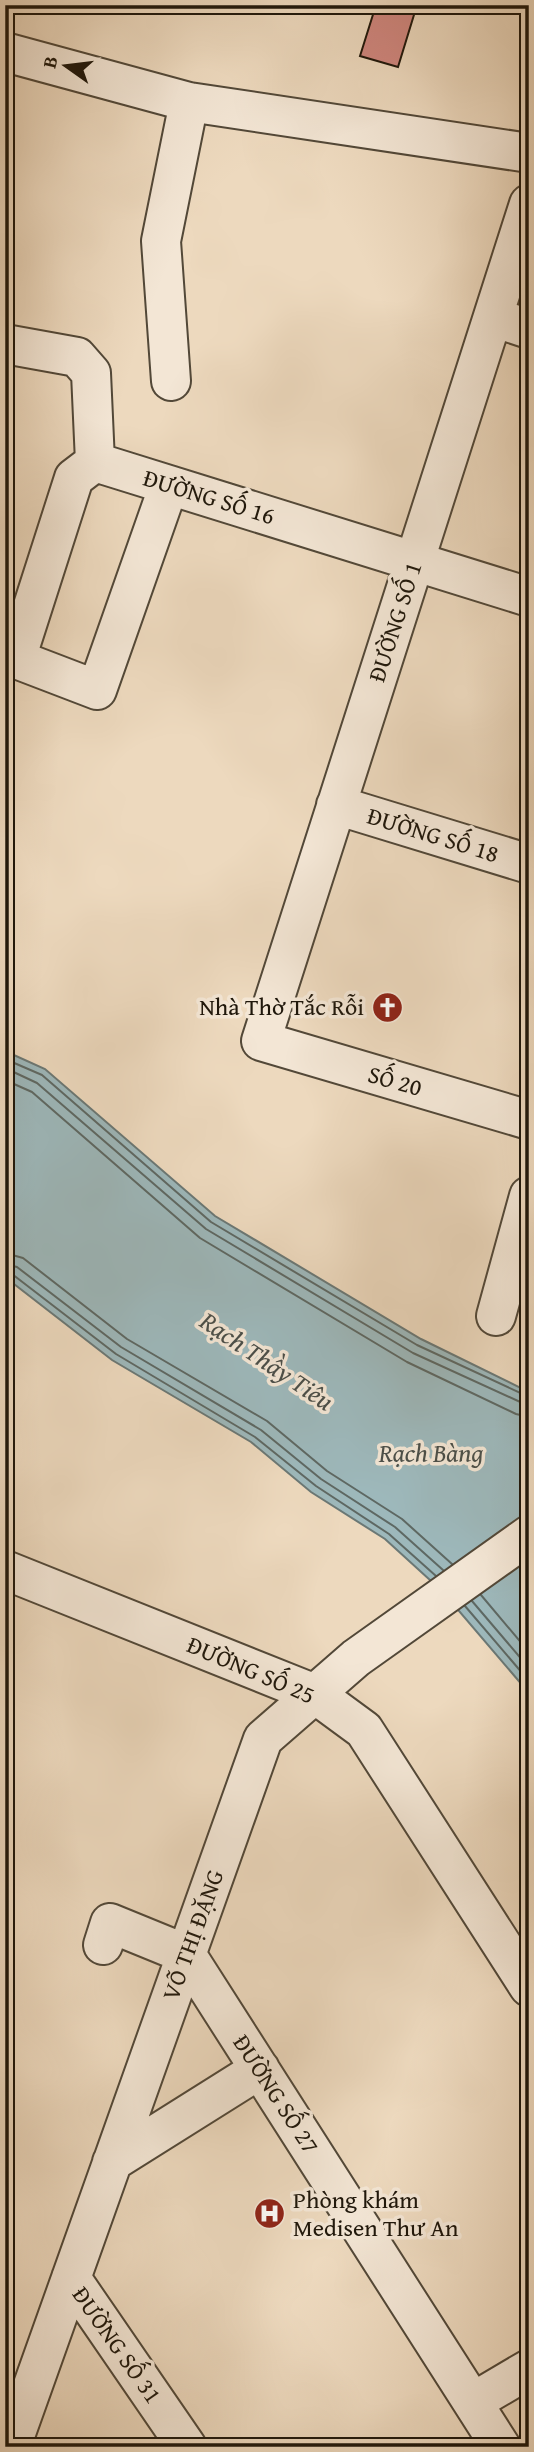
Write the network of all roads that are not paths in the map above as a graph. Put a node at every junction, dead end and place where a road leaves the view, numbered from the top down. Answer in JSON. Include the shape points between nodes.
{"nodes":[{"id":1,"x":5,"y":52,"type":"edge"},
{"id":2,"x":189,"y":102,"type":"junction"},
{"id":3,"x":529,"y":153,"type":"edge"},
{"id":4,"x":529,"y":204,"type":"edge"},
{"id":5,"x":493,"y":317,"type":"junction"},
{"id":6,"x":529,"y":329,"type":"edge"},
{"id":7,"x":5,"y":344,"type":"edge"},
{"id":8,"x":171,"y":381,"type":"dead end"},
{"id":9,"x":95,"y":462,"type":"junction"},
{"id":10,"x":169,"y":485,"type":"junction"},
{"id":11,"x":414,"y":560,"type":"junction"},
{"id":12,"x":529,"y":597,"type":"edge"},
{"id":13,"x":337,"y":805,"type":"junction"},
{"id":14,"x":529,"y":864,"type":"edge"},
{"id":15,"x":261,"y":1041,"type":"joint"},
{"id":16,"x":529,"y":1120,"type":"edge"},
{"id":17,"x":529,"y":1196,"type":"edge"},
{"id":18,"x":496,"y":1316,"type":"dead end"},
{"id":19,"x":529,"y":1535,"type":"edge"},
{"id":20,"x":5,"y":1570,"type":"edge"},
{"id":21,"x":315,"y":1694,"type":"junction"},
{"id":22,"x":103,"y":1945,"type":"dead end"},
{"id":23,"x":186,"y":1954,"type":"junction"},
{"id":24,"x":529,"y":1987,"type":"edge"},
{"id":25,"x":260,"y":2069,"type":"junction"},
{"id":26,"x":112,"y":2162,"type":"junction"},
{"id":27,"x":71,"y":2278,"type":"junction"},
{"id":28,"x":529,"y":2369,"type":"edge"},
{"id":29,"x":472,"y":2402,"type":"junction"},
{"id":30,"x":10,"y":2447,"type":"edge"},
{"id":31,"x":187,"y":2447,"type":"edge"},
{"id":32,"x":501,"y":2447,"type":"edge"}],
"edges":[{"from":1,"to":2,"type":"street"},
{"from":2,"to":3,"type":"street"},
{"from":2,"to":8,"type":"street","via":[[161,241]]},
{"from":4,"to":5,"type":"street","name":"ĐƯỜNG SỐ 1"},
{"from":5,"to":6,"type":"street"},
{"from":5,"to":11,"type":"street","name":"ĐƯỜNG SỐ 1"},
{"from":7,"to":9,"type":"street","via":[[77,357],[91,373]]},
{"from":9,"to":10,"type":"street","name":"ĐƯỜNG SỐ 16"},
{"from":9,"to":10,"type":"street","via":[[74,478],[16,659],[97,690]]},
{"from":10,"to":11,"type":"street","name":"ĐƯỜNG SỐ 16"},
{"from":11,"to":12,"type":"street","name":"ĐƯỜNG SỐ 16"},
{"from":11,"to":13,"type":"street","name":"ĐƯỜNG SỐ 1"},
{"from":13,"to":14,"type":"street","name":"ĐƯỜNG SỐ 18"},
{"from":13,"to":15,"type":"street","name":"ĐƯỜNG SỐ 1"},
{"from":15,"to":16,"type":"street","name":"SỐ 20"},
{"from":17,"to":18,"type":"street"},
{"from":19,"to":21,"type":"street","name":"VÕ THỊ ĐẶNG","via":[[356,1658]]},
{"from":20,"to":21,"type":"street","name":"ĐƯỜNG SỐ 25"},
{"from":21,"to":23,"type":"street","name":"VÕ THỊ ĐẶNG","via":[[263,1739]]},
{"from":21,"to":24,"type":"street","name":"ĐƯỜNG SỐ 25","via":[[365,1730]]},
{"from":22,"to":23,"type":"street","via":[[110,1923]]},
{"from":23,"to":25,"type":"street","name":"ĐƯỜNG SỐ 27"},
{"from":23,"to":26,"type":"street","name":"VÕ THỊ ĐẶNG"},
{"from":25,"to":26,"type":"street"},
{"from":25,"to":29,"type":"street","name":"ĐƯỜNG SỐ 27"},
{"from":26,"to":27,"type":"street","name":"VÕ THỊ ĐẶNG"},
{"from":27,"to":30,"type":"street","name":"VÕ THỊ ĐẶNG"},
{"from":27,"to":31,"type":"street","name":"ĐƯỜNG SỐ 31"},
{"from":28,"to":29,"type":"street"},
{"from":29,"to":32,"type":"street","name":"ĐƯỜNG SỐ 27"}]}
